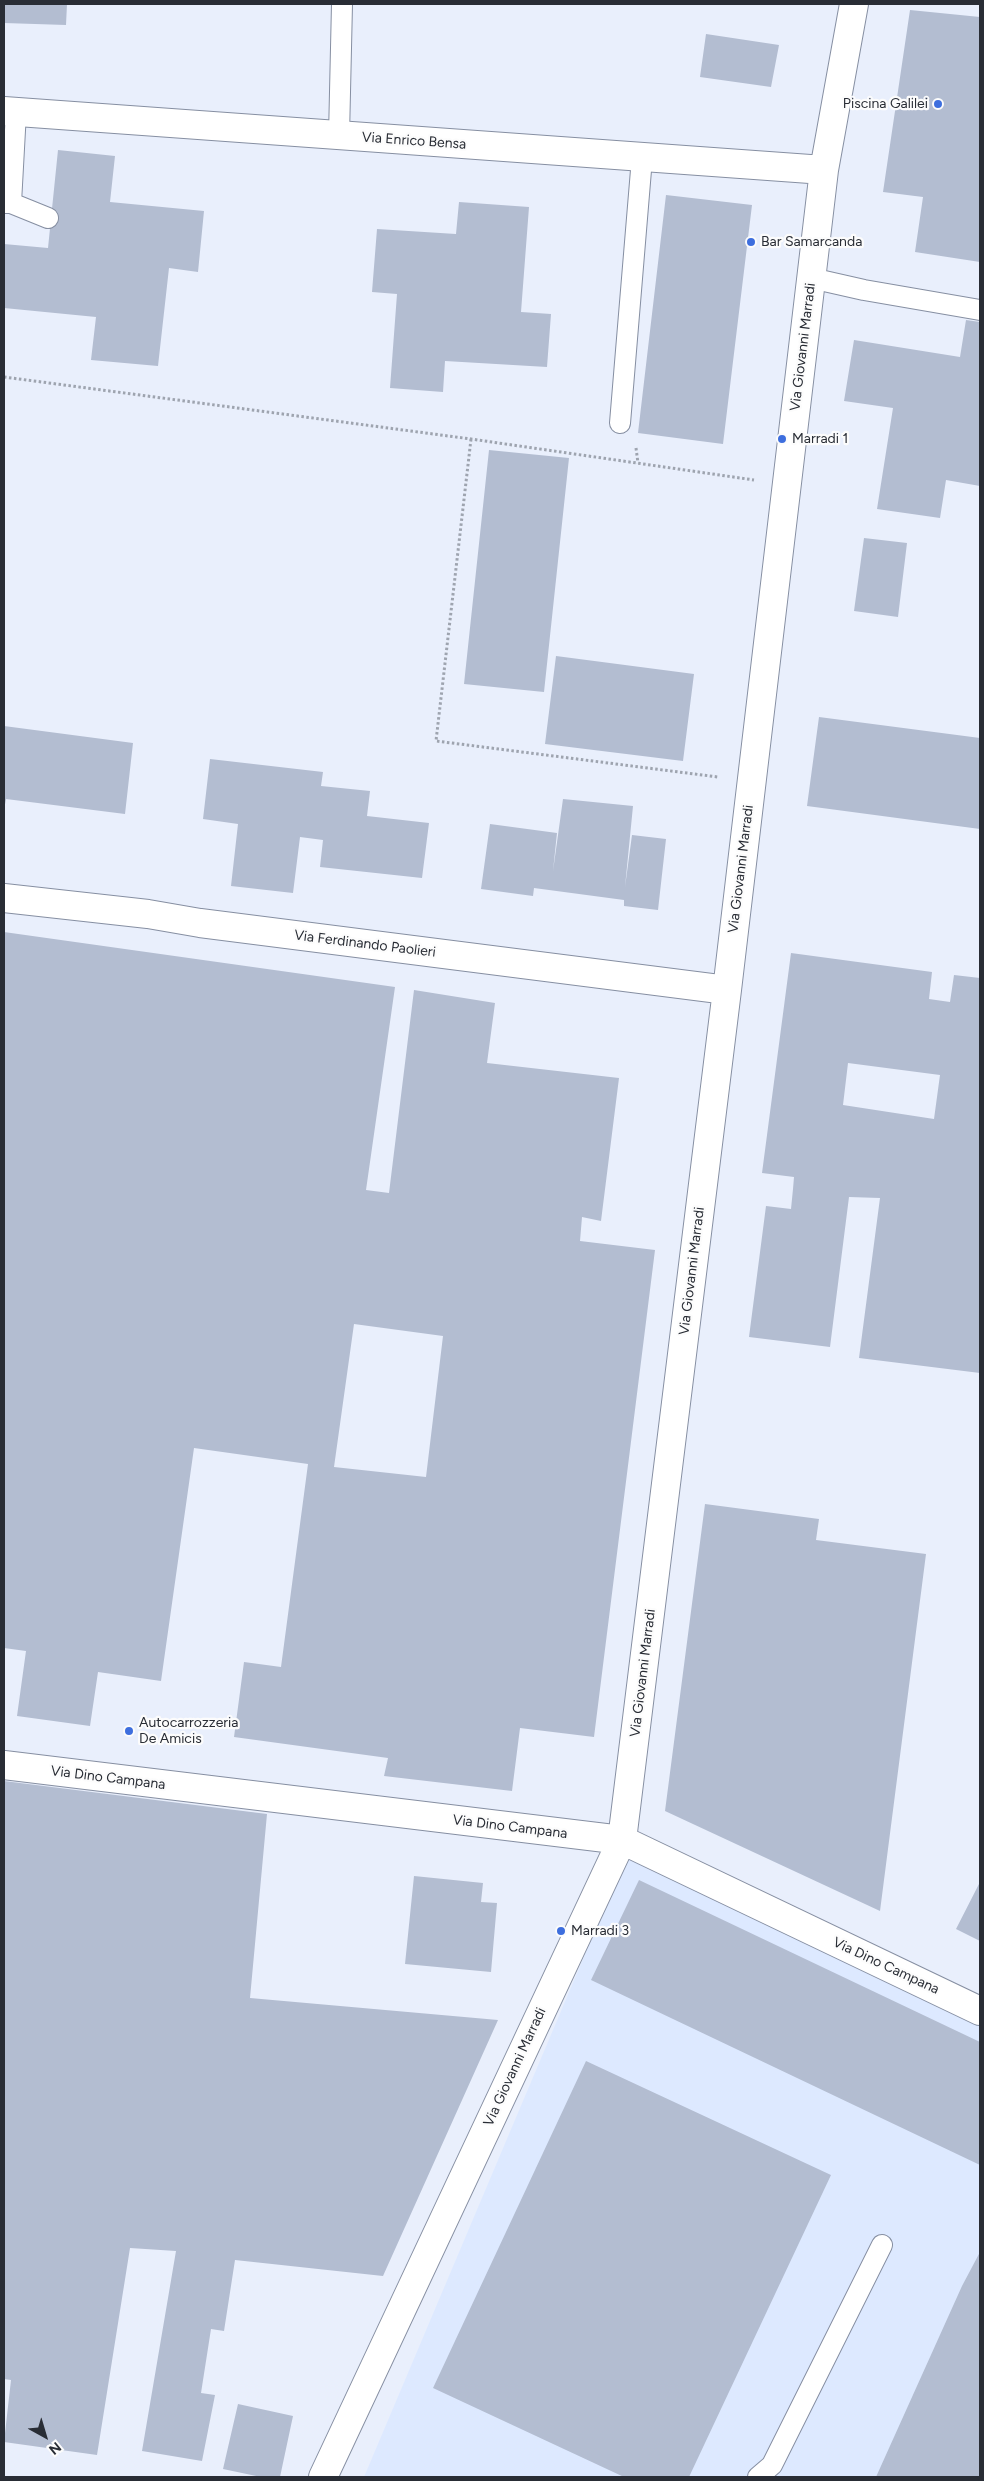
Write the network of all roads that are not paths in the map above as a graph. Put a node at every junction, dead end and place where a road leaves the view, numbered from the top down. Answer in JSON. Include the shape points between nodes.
{"nodes":[{"id":1,"x":342,"y":4,"type":"edge"},
{"id":2,"x":854,"y":4,"type":"edge"},
{"id":3,"x":10,"y":111,"type":"edge"},
{"id":4,"x":339,"y":136,"type":"junction"},
{"id":5,"x":642,"y":158,"type":"junction"},
{"id":6,"x":824,"y":170,"type":"junction"},
{"id":7,"x":7,"y":203,"type":"edge"},
{"id":8,"x":48,"y":218,"type":"dead end"},
{"id":9,"x":811,"y":278,"type":"junction"},
{"id":10,"x":980,"y":310,"type":"edge"},
{"id":11,"x":620,"y":423,"type":"dead end"},
{"id":12,"x":4,"y":898,"type":"edge"},
{"id":13,"x":727,"y":990,"type":"junction"},
{"id":14,"x":4,"y":1766,"type":"edge"},
{"id":15,"x":622,"y":1840,"type":"junction"},
{"id":16,"x":980,"y":2011,"type":"edge"},
{"id":17,"x":882,"y":2245,"type":"dead end"},
{"id":18,"x":323,"y":2477,"type":"edge"},
{"id":19,"x":758,"y":2477,"type":"edge"}],
"edges":[{"from":1,"to":4,"type":"lane"},
{"from":2,"to":6,"type":"street","name":"Via Giovanni Marradi"},
{"from":3,"to":4,"type":"street","name":"Via Enrico Bensa"},
{"from":3,"to":7,"type":"lane"},
{"from":4,"to":5,"type":"street","name":"Via Enrico Bensa"},
{"from":5,"to":6,"type":"street","name":"Via Enrico Bensa"},
{"from":5,"to":11,"type":"lane"},
{"from":6,"to":9,"type":"street","name":"Via Giovanni Marradi"},
{"from":7,"to":8,"type":"lane"},
{"from":9,"to":10,"type":"lane"},
{"from":9,"to":13,"type":"street","name":"Via Giovanni Marradi"},
{"from":12,"to":13,"type":"street","name":"Via Ferdinando Paolieri"},
{"from":13,"to":15,"type":"street","name":"Via Giovanni Marradi"},
{"from":14,"to":15,"type":"street","name":"Via Dino Campana"},
{"from":15,"to":16,"type":"street","name":"Via Dino Campana"},
{"from":15,"to":18,"type":"street","name":"Via Giovanni Marradi"},
{"from":17,"to":19,"type":"lane","via":[[772,2465]]}]}
